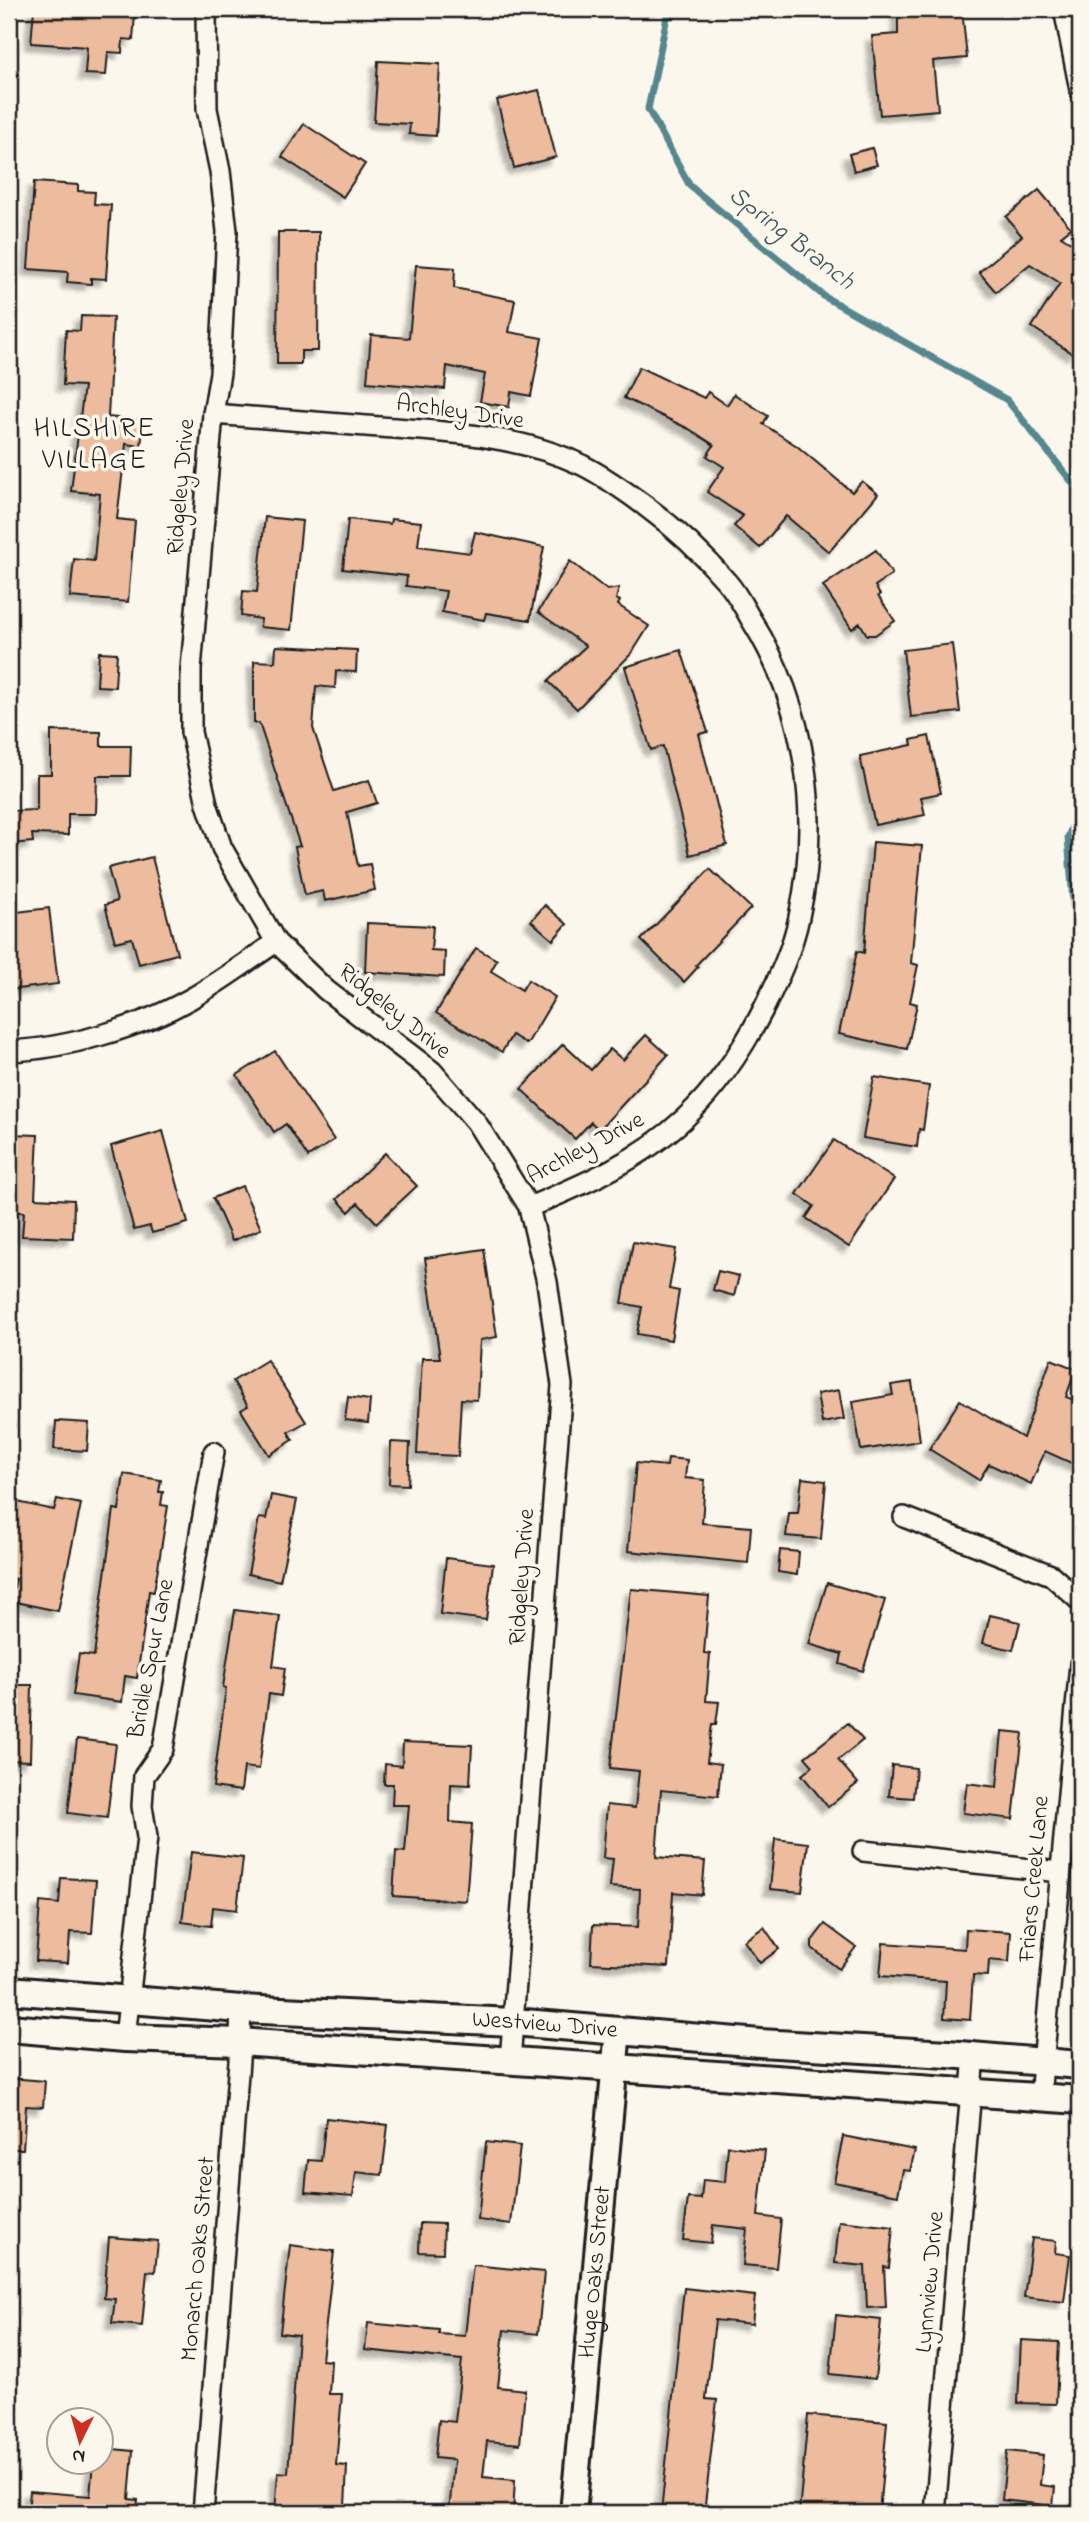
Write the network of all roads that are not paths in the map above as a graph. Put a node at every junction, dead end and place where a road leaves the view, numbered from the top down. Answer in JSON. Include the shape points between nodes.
{"nodes":[{"id":1,"x":206,"y":9,"type":"edge"},
{"id":2,"x":1064,"y":9,"type":"edge"},
{"id":3,"x":1080,"y":90,"type":"edge"},
{"id":4,"x":213,"y":414,"type":"junction"},
{"id":5,"x":276,"y":942,"type":"junction"},
{"id":6,"x":9,"y":1051,"type":"edge"},
{"id":7,"x":529,"y":1207,"type":"junction"},
{"id":8,"x":214,"y":1452,"type":"dead end"},
{"id":9,"x":904,"y":1517,"type":"dead end"},
{"id":10,"x":1080,"y":1601,"type":"edge"},
{"id":11,"x":1080,"y":1664,"type":"edge"},
{"id":12,"x":863,"y":1851,"type":"dead end"},
{"id":13,"x":1060,"y":1872,"type":"junction"},
{"id":14,"x":9,"y":1990,"type":"edge"},
{"id":15,"x":130,"y":2000,"type":"junction"},
{"id":16,"x":241,"y":2009,"type":"junction"},
{"id":17,"x":513,"y":2022,"type":"junction"},
{"id":18,"x":9,"y":2028,"type":"edge"},
{"id":19,"x":618,"y":2031,"type":"junction"},
{"id":20,"x":125,"y":2038,"type":"junction"},
{"id":21,"x":240,"y":2042,"type":"junction"},
{"id":22,"x":974,"y":2056,"type":"junction"},
{"id":23,"x":510,"y":2060,"type":"junction"},
{"id":24,"x":1043,"y":2062,"type":"junction"},
{"id":25,"x":1080,"y":2065,"type":"edge"},
{"id":26,"x":614,"y":2067,"type":"junction"},
{"id":27,"x":972,"y":2094,"type":"junction"},
{"id":28,"x":1040,"y":2097,"type":"junction"},
{"id":29,"x":1080,"y":2100,"type":"edge"},
{"id":30,"x":203,"y":2513,"type":"edge"},
{"id":31,"x":573,"y":2513,"type":"edge"},
{"id":32,"x":935,"y":2513,"type":"edge"}],
"edges":[{"from":1,"to":4,"type":"street","name":"Ridgeley Drive","via":[[206,109],[227,230],[220,373]]},
{"from":2,"to":3,"type":"street"},
{"from":4,"to":5,"type":"street","name":"Ridgeley Drive","via":[[191,669],[191,732],[222,848]]},
{"from":4,"to":7,"type":"street","name":"Archley Drive","via":[[458,433],[520,444],[581,465],[675,528],[729,584],[768,647],[796,719],[809,792],[807,868],[799,920],[779,976],[730,1067],[686,1117],[645,1151]]},
{"from":5,"to":6,"type":"street","via":[[189,1000],[134,1024],[92,1039]]},
{"from":5,"to":7,"type":"street","name":"Ridgeley Drive","via":[[326,990],[432,1071],[476,1122]]},
{"from":7,"to":17,"type":"street","name":"Ridgeley Drive","via":[[547,1282],[562,1385]]},
{"from":8,"to":15,"type":"street","name":"Bridle Spur Lane","via":[[163,1749],[144,1776],[147,1837]]},
{"from":9,"to":10,"type":"street","via":[[1051,1575]]},
{"from":11,"to":13,"type":"street","name":"Friars Creek Lane"},
{"from":12,"to":13,"type":"street"},
{"from":13,"to":24,"type":"street","name":"Friars Creek Lane"},
{"from":14,"to":15,"type":"main road","name":"Westview Drive"},
{"from":15,"to":16,"type":"main road","name":"Westview Drive"},
{"from":15,"to":20,"type":"street","name":"Bridle Spur Lane"},
{"from":16,"to":17,"type":"main road","name":"Westview Drive"},
{"from":16,"to":21,"type":"street","name":"Monarch Oaks Street"},
{"from":17,"to":19,"type":"main road","name":"Westview Drive"},
{"from":17,"to":23,"type":"street","name":"Ridgeley Drive"},
{"from":18,"to":20,"type":"main road","name":"Westview Drive"},
{"from":19,"to":22,"type":"main road","name":"Westview Drive"},
{"from":19,"to":26,"type":"street","name":"Huge Oaks Street"},
{"from":20,"to":21,"type":"main road","name":"Westview Drive"},
{"from":21,"to":23,"type":"main road","name":"Westview Drive"},
{"from":21,"to":30,"type":"street","name":"Monarch Oaks Street"},
{"from":22,"to":24,"type":"main road","name":"Westview Drive"},
{"from":22,"to":27,"type":"street","name":"Lynnview Drive"},
{"from":23,"to":26,"type":"main road","name":"Westview Drive"},
{"from":24,"to":25,"type":"main road","name":"Westview Drive"},
{"from":24,"to":28,"type":"street","name":"Friars Creek Lane"},
{"from":26,"to":27,"type":"main road","name":"Westview Drive"},
{"from":26,"to":31,"type":"street","name":"Huge Oaks Street"},
{"from":27,"to":28,"type":"main road","name":"Westview Drive"},
{"from":27,"to":32,"type":"street","name":"Lynnview Drive"},
{"from":28,"to":29,"type":"main road","name":"Westview Drive"}]}
